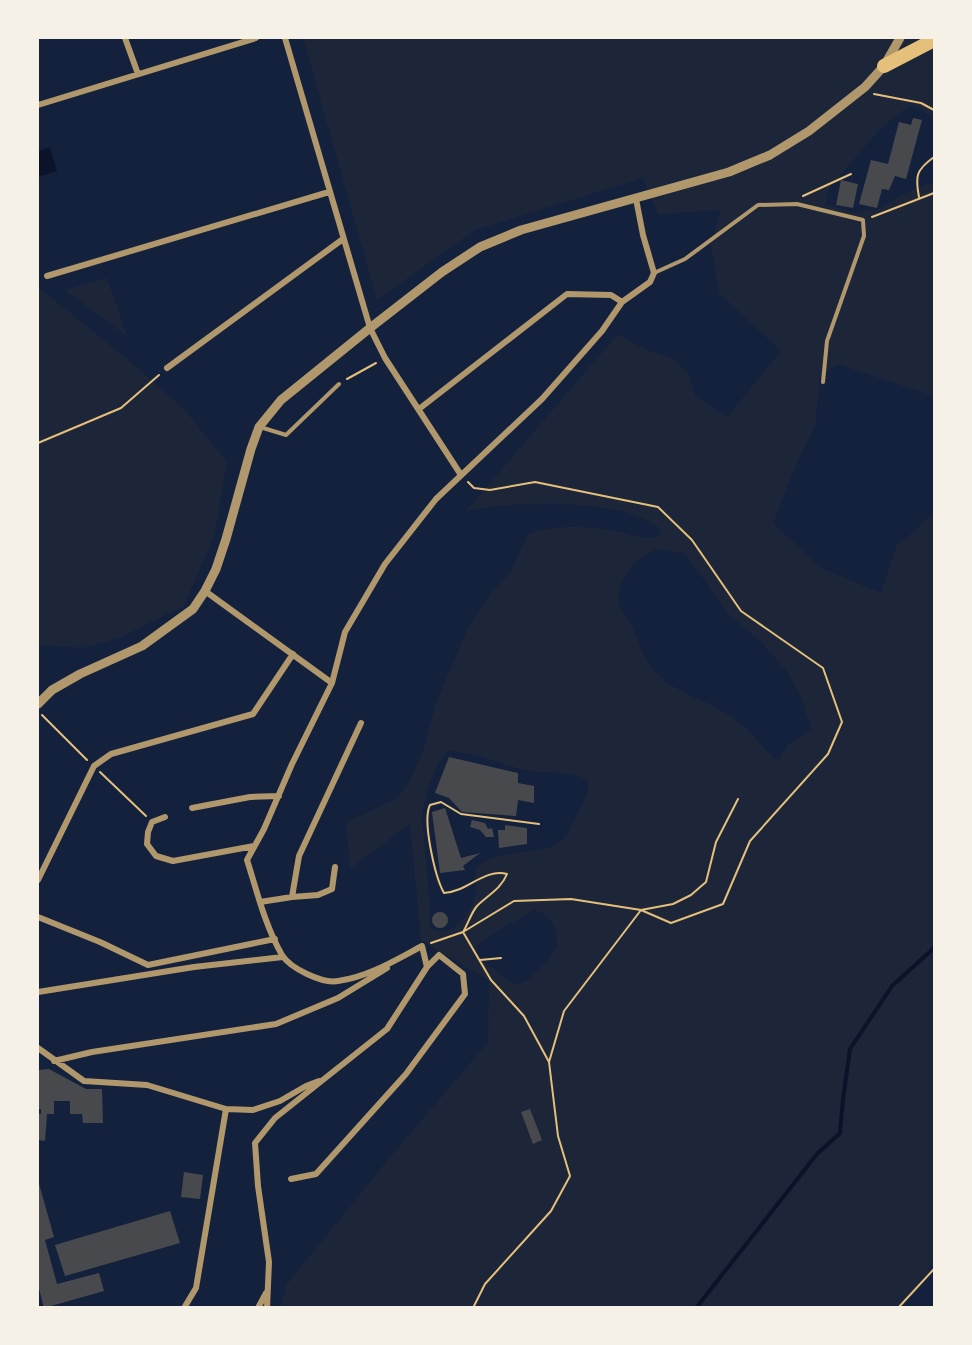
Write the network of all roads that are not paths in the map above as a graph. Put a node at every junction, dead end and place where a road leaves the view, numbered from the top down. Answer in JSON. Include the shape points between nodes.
{"nodes":[{"id":1,"x":125,"y":38,"type":"edge"},
{"id":2,"x":256,"y":38,"type":"edge"},
{"id":3,"x":285,"y":38,"type":"edge"},
{"id":4,"x":900,"y":38,"type":"edge"},
{"id":5,"x":934,"y":40,"type":"edge"},
{"id":6,"x":884,"y":66,"type":"junction"},
{"id":7,"x":138,"y":74,"type":"junction"},
{"id":8,"x":38,"y":105,"type":"edge"},
{"id":9,"x":329,"y":192,"type":"junction"},
{"id":10,"x":636,"y":199,"type":"junction"},
{"id":11,"x":343,"y":239,"type":"junction"},
{"id":12,"x":654,"y":273,"type":"junction"},
{"id":13,"x":47,"y":276,"type":"dead end"},
{"id":14,"x":622,"y":302,"type":"junction"},
{"id":15,"x":370,"y":328,"type":"junction"},
{"id":16,"x":167,"y":368,"type":"road end"},
{"id":17,"x":823,"y":382,"type":"dead end"},
{"id":18,"x":339,"y":384,"type":"road end"},
{"id":19,"x":419,"y":409,"type":"junction"},
{"id":20,"x":259,"y":427,"type":"junction"},
{"id":21,"x":461,"y":475,"type":"junction"},
{"id":22,"x":205,"y":591,"type":"junction"},
{"id":23,"x":293,"y":654,"type":"junction"},
{"id":24,"x":332,"y":683,"type":"junction"},
{"id":25,"x":38,"y":704,"type":"edge"},
{"id":26,"x":361,"y":723,"type":"dead end"},
{"id":27,"x":279,"y":796,"type":"junction"},
{"id":28,"x":192,"y":808,"type":"dead end"},
{"id":29,"x":165,"y":817,"type":"dead end"},
{"id":30,"x":254,"y":846,"type":"junction"},
{"id":31,"x":335,"y":867,"type":"dead end"},
{"id":32,"x":38,"y":880,"type":"edge"},
{"id":33,"x":292,"y":897,"type":"junction"},
{"id":34,"x":260,"y":902,"type":"junction"},
{"id":35,"x":38,"y":917,"type":"edge"},
{"id":36,"x":275,"y":939,"type":"junction"},
{"id":37,"x":408,"y":954,"type":"junction"},
{"id":38,"x":283,"y":957,"type":"junction"},
{"id":39,"x":427,"y":967,"type":"junction"},
{"id":40,"x":38,"y":993,"type":"edge"},
{"id":41,"x":38,"y":1048,"type":"edge"},
{"id":42,"x":54,"y":1061,"type":"junction"},
{"id":43,"x":325,"y":1079,"type":"junction"},
{"id":44,"x":226,"y":1109,"type":"junction"},
{"id":45,"x":291,"y":1179,"type":"dead end"},
{"id":46,"x":267,"y":1290,"type":"junction"},
{"id":47,"x":184,"y":1308,"type":"edge"},
{"id":48,"x":258,"y":1308,"type":"edge"},
{"id":49,"x":267,"y":1308,"type":"edge"}],
"edges":[{"from":1,"to":7,"type":"street"},
{"from":2,"to":7,"type":"street"},
{"from":3,"to":9,"type":"street"},
{"from":4,"to":6,"type":"street"},
{"from":5,"to":6,"type":"highway"},
{"from":6,"to":10,"type":"street","via":[[865,87],[809,131],[770,155],[729,172]]},
{"from":7,"to":8,"type":"street"},
{"from":9,"to":11,"type":"street"},
{"from":9,"to":13,"type":"street"},
{"from":10,"to":12,"type":"street"},
{"from":10,"to":15,"type":"street","via":[[521,230],[480,248]]},
{"from":11,"to":15,"type":"street"},
{"from":11,"to":16,"type":"street"},
{"from":12,"to":14,"type":"street","via":[[650,282]]},
{"from":12,"to":17,"type":"lane","via":[[685,259],[758,205],[797,204],[863,220],[864,237],[827,340]]},
{"from":14,"to":19,"type":"street","via":[[611,296],[567,294]]},
{"from":14,"to":21,"type":"street","via":[[602,331],[542,399]]},
{"from":15,"to":19,"type":"street"},
{"from":15,"to":20,"type":"street","via":[[281,400]]},
{"from":18,"to":20,"type":"lane","via":[[286,435]]},
{"from":19,"to":21,"type":"street"},
{"from":20,"to":22,"type":"street","via":[[226,539]]},
{"from":21,"to":24,"type":"street","via":[[436,498],[385,564],[345,632]]},
{"from":22,"to":23,"type":"street"},
{"from":22,"to":25,"type":"street","via":[[193,609],[142,646],[66,681]]},
{"from":23,"to":24,"type":"street"},
{"from":23,"to":32,"type":"street","via":[[252,714],[111,754],[94,766]]},
{"from":24,"to":27,"type":"street"},
{"from":26,"to":33,"type":"street","via":[[299,856]]},
{"from":27,"to":28,"type":"street"},
{"from":27,"to":30,"type":"street"},
{"from":29,"to":30,"type":"street","via":[[152,822],[148,832],[147,844],[156,856],[173,861]]},
{"from":30,"to":34,"type":"street","via":[[247,860]]},
{"from":31,"to":33,"type":"street","via":[[332,889]]},
{"from":33,"to":34,"type":"street"},
{"from":34,"to":36,"type":"street"},
{"from":35,"to":36,"type":"street","via":[[148,965]]},
{"from":36,"to":38,"type":"street"},
{"from":37,"to":38,"type":"street","via":[[386,966],[336,982],[315,979]]},
{"from":37,"to":39,"type":"street","via":[[422,946]]},
{"from":37,"to":42,"type":"street","via":[[338,998],[276,1024]]},
{"from":38,"to":40,"type":"street","via":[[194,967]]},
{"from":39,"to":43,"type":"street","via":[[387,1029]]},
{"from":39,"to":45,"type":"street","via":[[439,955],[463,974],[465,994],[406,1074],[316,1174]]},
{"from":41,"to":42,"type":"street"},
{"from":42,"to":44,"type":"street","via":[[84,1081],[147,1085]]},
{"from":43,"to":44,"type":"street","via":[[253,1110]]},
{"from":43,"to":46,"type":"street","via":[[276,1118],[255,1143],[269,1262]]},
{"from":44,"to":47,"type":"street","via":[[196,1288]]},
{"from":46,"to":48,"type":"street"},
{"from":46,"to":49,"type":"street"}]}
